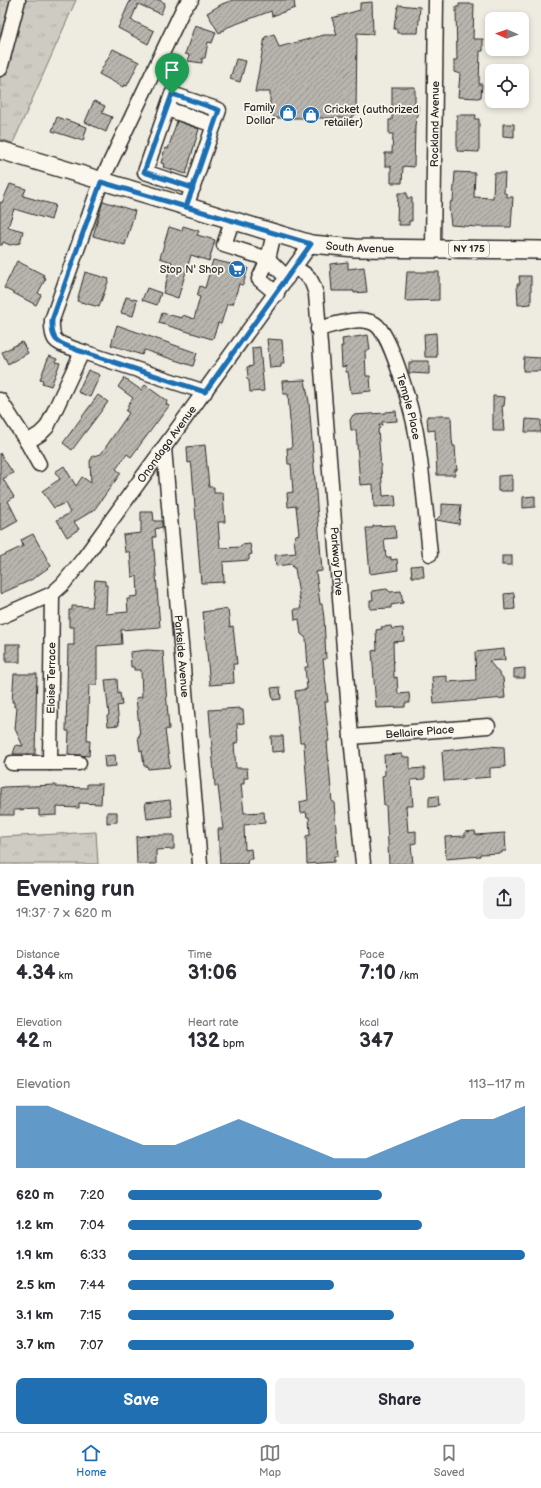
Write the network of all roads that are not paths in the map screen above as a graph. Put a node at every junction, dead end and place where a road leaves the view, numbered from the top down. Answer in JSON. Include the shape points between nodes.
{"nodes":[{"id":1,"x":18,"y":0,"type":"edge"},
{"id":2,"x":191,"y":0,"type":"edge"},
{"id":3,"x":436,"y":0,"type":"edge"},
{"id":4,"x":0,"y":69,"type":"edge"},
{"id":5,"x":0,"y":150,"type":"edge"},
{"id":6,"x":101,"y":182,"type":"junction"},
{"id":7,"x":193,"y":188,"type":"junction"},
{"id":8,"x":186,"y":207,"type":"junction"},
{"id":9,"x":232,"y":221,"type":"junction"},
{"id":10,"x":274,"y":234,"type":"junction"},
{"id":11,"x":311,"y":244,"type":"junction"},
{"id":12,"x":433,"y":248,"type":"junction"},
{"id":13,"x":541,"y":250,"type":"edge"},
{"id":14,"x":268,"y":259,"type":"junction"},
{"id":15,"x":291,"y":273,"type":"junction"},
{"id":16,"x":276,"y":294,"type":"junction"},
{"id":17,"x":318,"y":329,"type":"junction"},
{"id":18,"x":82,"y":352,"type":"junction"},
{"id":19,"x":205,"y":392,"type":"junction"},
{"id":20,"x":0,"y":400,"type":"edge"},
{"id":21,"x":27,"y":442,"type":"junction"},
{"id":22,"x":164,"y":448,"type":"junction"},
{"id":23,"x":39,"y":464,"type":"dead end"},
{"id":24,"x":430,"y":554,"type":"dead end"},
{"id":25,"x":52,"y":594,"type":"junction"},
{"id":26,"x":0,"y":617,"type":"edge"},
{"id":27,"x":488,"y":726,"type":"dead end"},
{"id":28,"x":351,"y":737,"type":"junction"},
{"id":29,"x":12,"y":763,"type":"dead end"},
{"id":30,"x":50,"y":763,"type":"junction"},
{"id":31,"x":79,"y":763,"type":"dead end"},
{"id":32,"x":200,"y":864,"type":"edge"},
{"id":33,"x":363,"y":864,"type":"edge"}],
"edges":[{"from":1,"to":4,"type":"street"},
{"from":2,"to":6,"type":"street","via":[[184,6]]},
{"from":3,"to":12,"type":"street","name":"Rockland Avenue"},
{"from":5,"to":6,"type":"main road","name":"South Avenue","number":"NY 175"},
{"from":6,"to":8,"type":"main road","name":"South Avenue","number":"NY 175"},
{"from":6,"to":18,"type":"street","via":[[52,320],[53,338]]},
{"from":7,"to":7,"type":"street","via":[[219,110],[172,94],[144,172]]},
{"from":7,"to":8,"type":"street"},
{"from":8,"to":9,"type":"main road","name":"South Avenue","number":"NY 175"},
{"from":9,"to":10,"type":"main road","name":"South Avenue","number":"NY 175"},
{"from":9,"to":14,"type":"street","via":[[224,245]]},
{"from":10,"to":11,"type":"main road","name":"South Avenue","number":"NY 175"},
{"from":10,"to":14,"type":"street"},
{"from":11,"to":12,"type":"main road","name":"South Avenue","number":"NY 175","via":[[354,248]]},
{"from":11,"to":15,"type":"street","name":"Onondaga Avenue"},
{"from":12,"to":13,"type":"main road","name":"South Avenue","number":"NY 175"},
{"from":14,"to":15,"type":"street","name":"Parkway Drive"},
{"from":14,"to":16,"type":"street","via":[[259,279]]},
{"from":15,"to":16,"type":"street","name":"Onondaga Avenue"},
{"from":15,"to":17,"type":"street","name":"Parkway Drive","via":[[308,275],[312,280],[316,294]]},
{"from":16,"to":19,"type":"street","name":"Onondaga Avenue"},
{"from":17,"to":24,"type":"street","name":"Temple Place","via":[[363,321],[377,325],[385,335],[394,355],[417,438]]},
{"from":17,"to":28,"type":"street","name":"Parkway Drive"},
{"from":18,"to":19,"type":"street"},
{"from":18,"to":21,"type":"street","via":[[46,427]]},
{"from":19,"to":22,"type":"street","name":"Onondaga Avenue"},
{"from":20,"to":21,"type":"street"},
{"from":21,"to":23,"type":"street"},
{"from":22,"to":25,"type":"street","name":"Onondaga Avenue","via":[[84,558]]},
{"from":22,"to":32,"type":"street","name":"Parkside Avenue"},
{"from":25,"to":26,"type":"street","name":"Onondaga Avenue"},
{"from":25,"to":30,"type":"street","name":"Eloise Terrace"},
{"from":27,"to":28,"type":"street","name":"Bellaire Place"},
{"from":28,"to":33,"type":"street","name":"Parkway Drive"},
{"from":29,"to":30,"type":"street"},
{"from":30,"to":31,"type":"street"}]}
